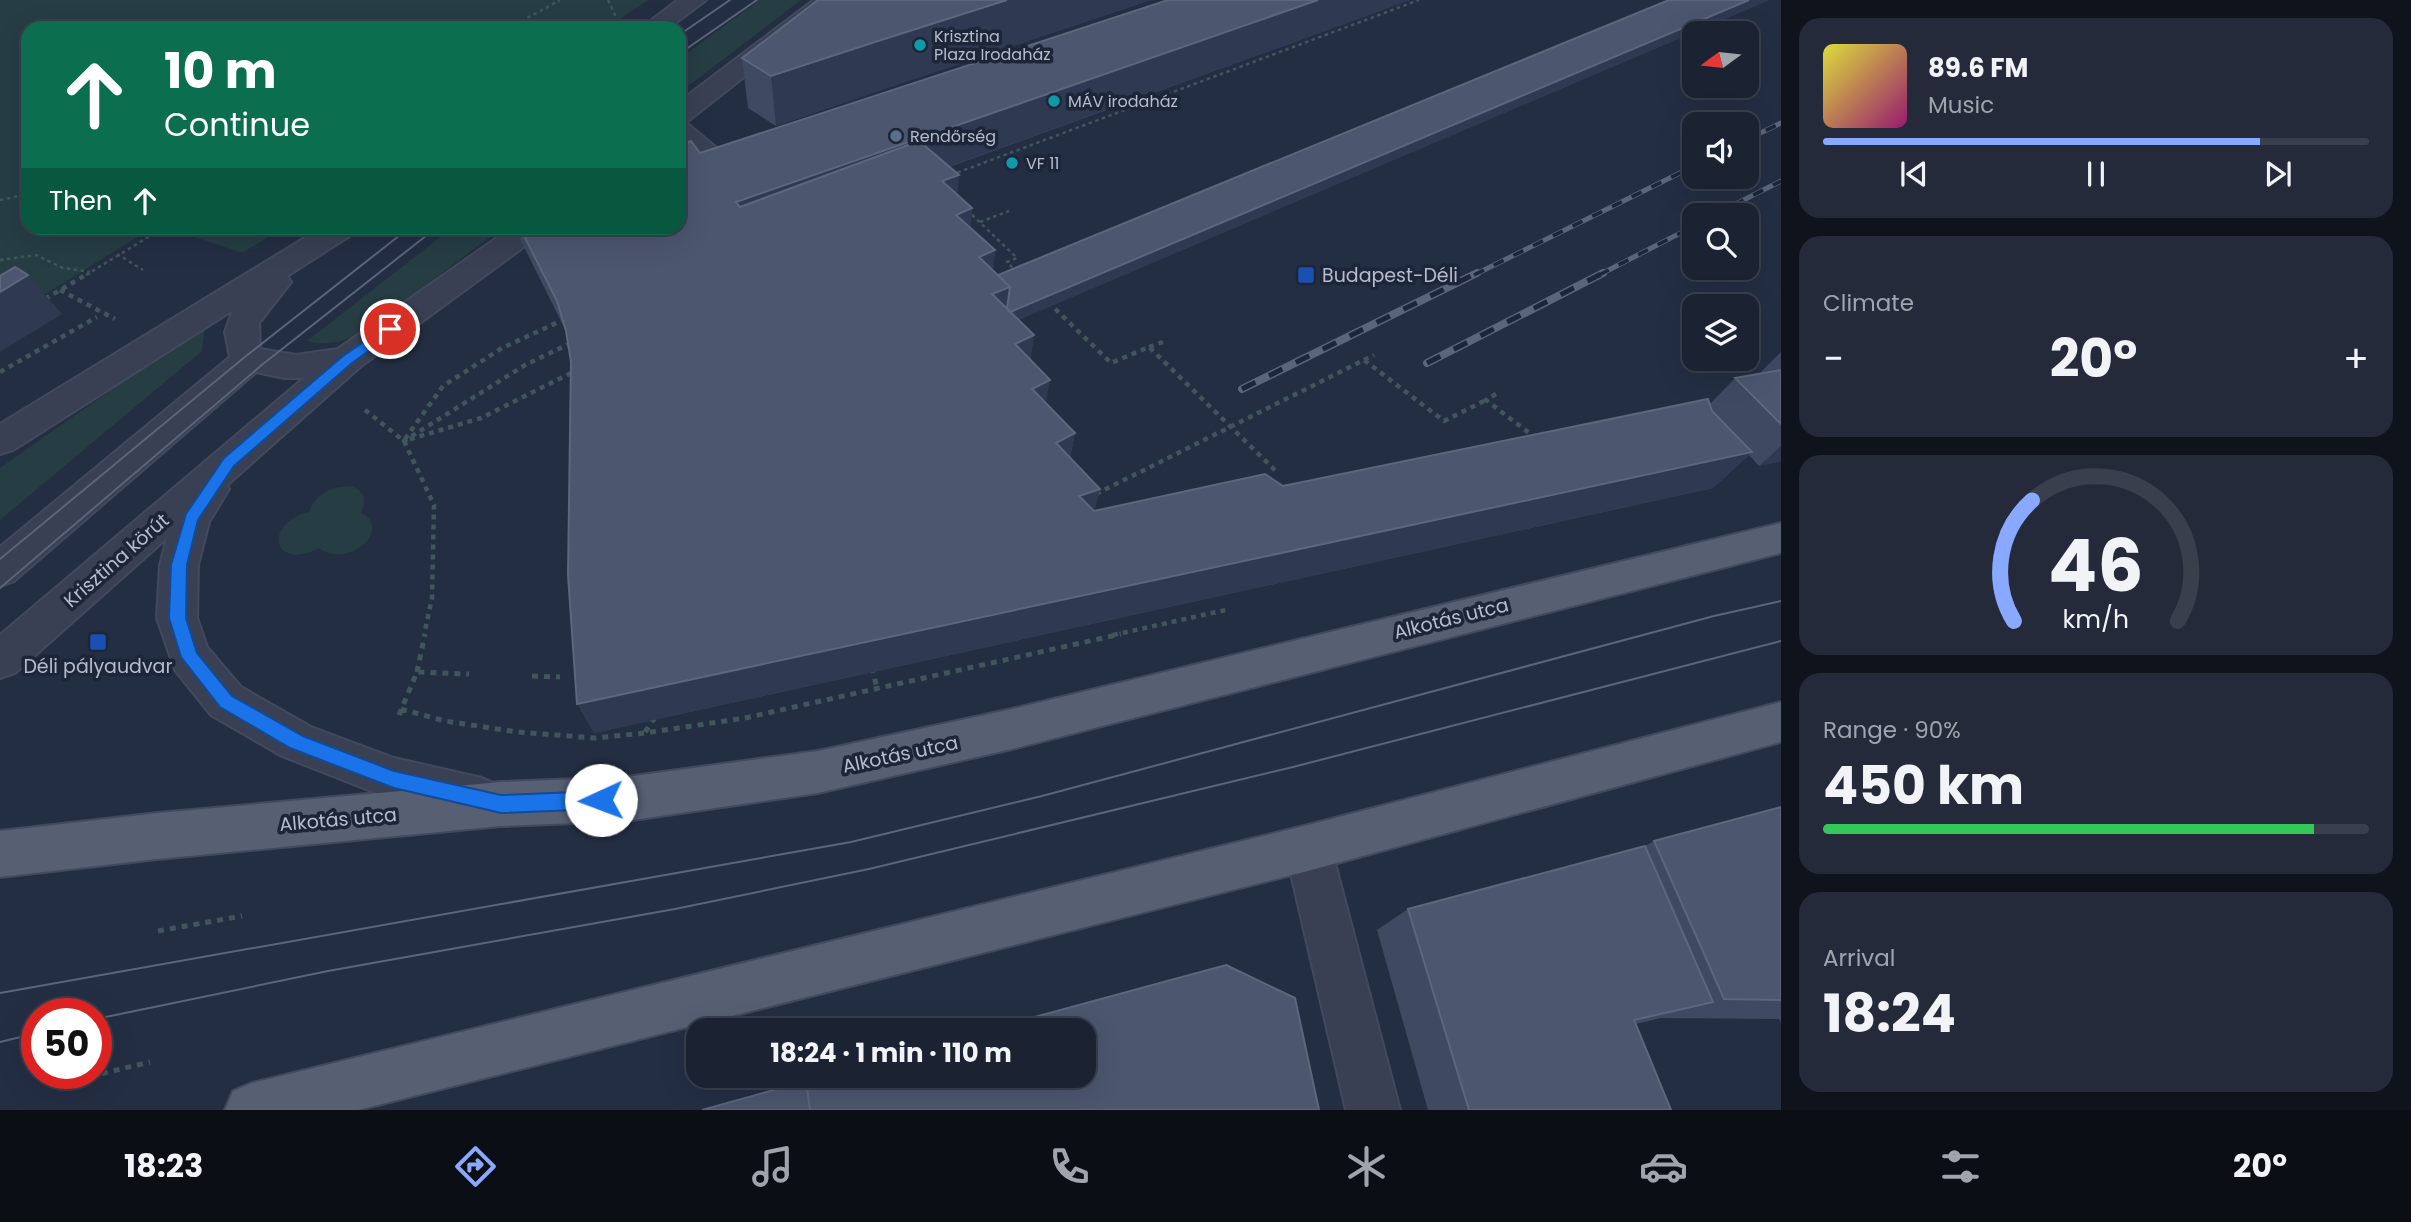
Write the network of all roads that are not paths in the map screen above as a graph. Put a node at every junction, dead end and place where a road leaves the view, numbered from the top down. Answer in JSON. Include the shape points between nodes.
{"nodes":[{"id":1,"x":694,"y":0,"type":"edge"},
{"id":2,"x":829,"y":0,"type":"edge"},
{"id":3,"x":663,"y":21,"type":"edge"},
{"id":4,"x":686,"y":110,"type":"edge"},
{"id":5,"x":686,"y":136,"type":"edge"},
{"id":6,"x":718,"y":161,"type":"edge"},
{"id":7,"x":330,"y":235,"type":"edge"},
{"id":8,"x":520,"y":235,"type":"edge"},
{"id":9,"x":299,"y":254,"type":"junction"},
{"id":10,"x":251,"y":358,"type":"junction"},
{"id":11,"x":348,"y":359,"type":"junction"},
{"id":12,"x":9,"y":433,"type":"edge"},
{"id":13,"x":229,"y":462,"type":"junction"},
{"id":14,"x":1781,"y":538,"type":"edge"},
{"id":15,"x":0,"y":570,"type":"edge"},
{"id":16,"x":0,"y":660,"type":"edge"},
{"id":17,"x":1781,"y":722,"type":"edge"},
{"id":18,"x":501,"y":804,"type":"junction"},
{"id":19,"x":1308,"y":848,"type":"junction"},
{"id":20,"x":0,"y":854,"type":"edge"},
{"id":21,"x":252,"y":1110,"type":"edge"},
{"id":22,"x":1373,"y":1110,"type":"edge"}],
"edges":[{"from":1,"to":3,"type":"street"},
{"from":2,"to":4,"type":"street"},
{"from":5,"to":6,"type":"street"},
{"from":7,"to":9,"type":"street"},
{"from":8,"to":11,"type":"street","name":"Krisztina körút"},
{"from":9,"to":10,"type":"street","via":[[243,318],[238,337]]},
{"from":9,"to":12,"type":"street"},
{"from":10,"to":11,"type":"street","via":[[289,367]]},
{"from":10,"to":15,"type":"street"},
{"from":11,"to":13,"type":"street","name":"Krisztina körút"},
{"from":13,"to":16,"type":"street","name":"Krisztina körút"},
{"from":13,"to":18,"type":"street","via":[[191,519],[179,565],[177,618],[190,657],[226,701],[296,742],[394,779]]},
{"from":14,"to":18,"type":"main road","name":"Alkotás utca","via":[[1013,729],[818,772],[626,799]]},
{"from":17,"to":19,"type":"main road"},
{"from":18,"to":20,"type":"main road","name":"Alkotás utca"},
{"from":19,"to":21,"type":"main road"},
{"from":19,"to":22,"type":"street"}]}
